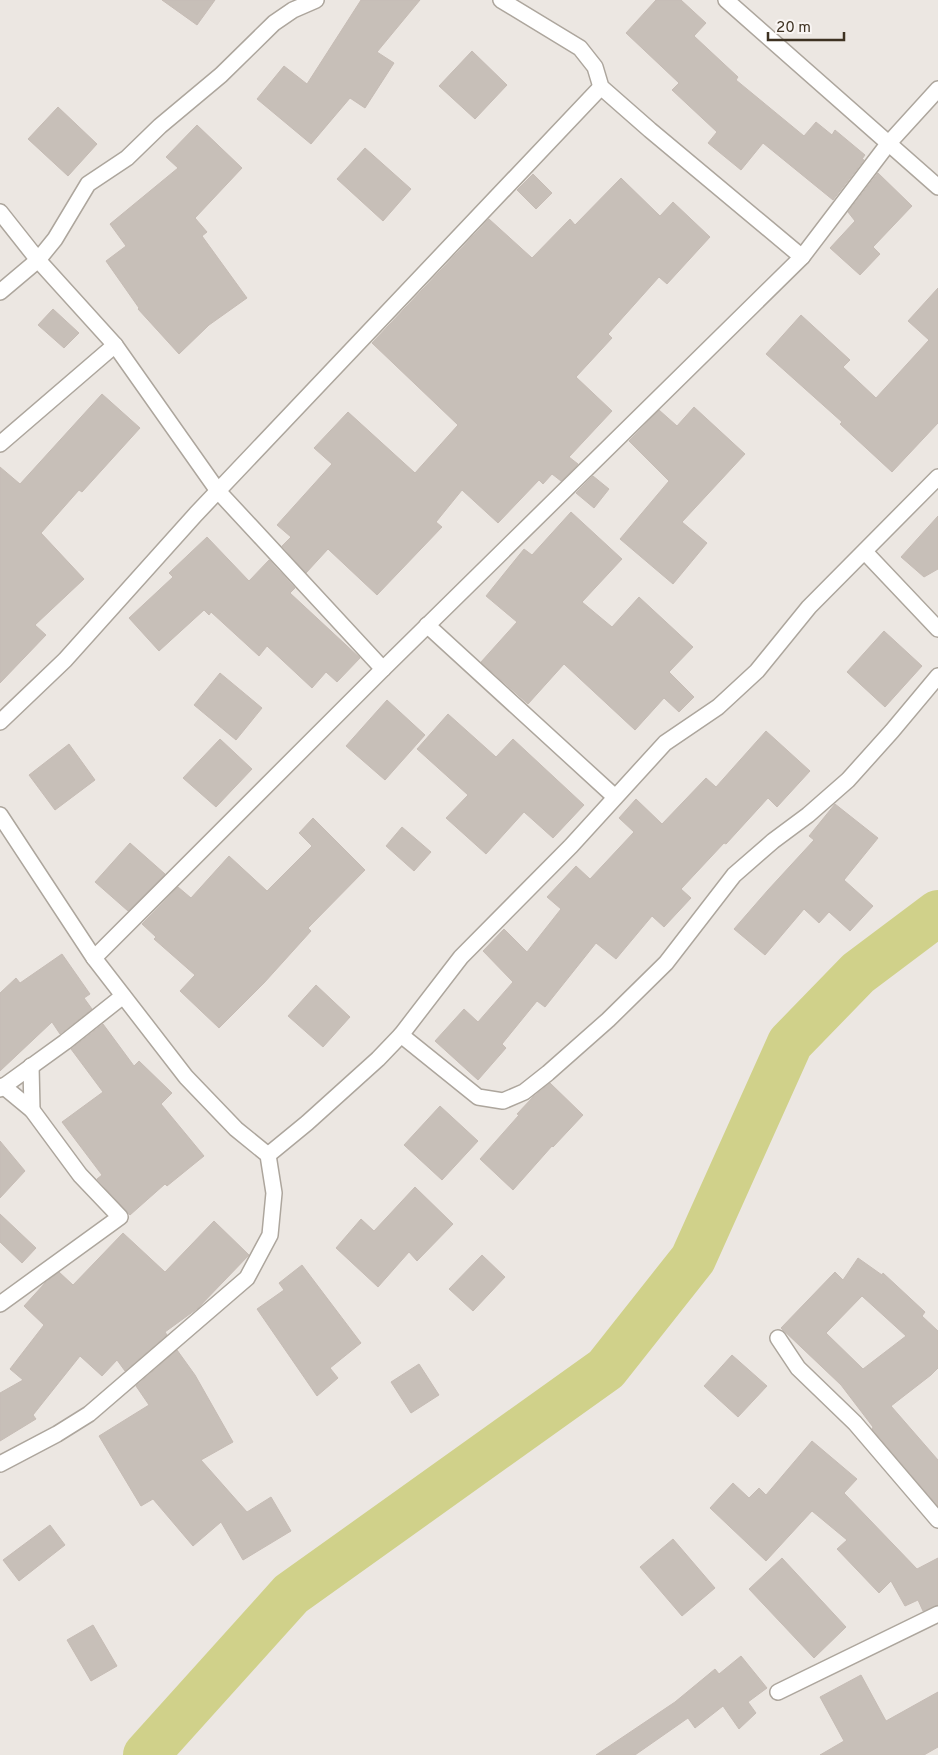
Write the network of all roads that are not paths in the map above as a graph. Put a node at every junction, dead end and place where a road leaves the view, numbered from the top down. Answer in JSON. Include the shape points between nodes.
{"nodes":[{"id":1,"x":316,"y":0,"type":"edge"},
{"id":2,"x":502,"y":0,"type":"edge"},
{"id":3,"x":726,"y":0,"type":"edge"},
{"id":4,"x":601,"y":87,"type":"junction"},
{"id":5,"x":938,"y":89,"type":"edge"},
{"id":6,"x":888,"y":144,"type":"junction"},
{"id":7,"x":938,"y":187,"type":"edge"},
{"id":8,"x":0,"y":212,"type":"edge"},
{"id":9,"x":802,"y":257,"type":"junction"},
{"id":10,"x":38,"y":260,"type":"junction"},
{"id":11,"x":0,"y":292,"type":"edge"},
{"id":12,"x":115,"y":345,"type":"junction"},
{"id":13,"x":0,"y":444,"type":"edge"},
{"id":14,"x":938,"y":477,"type":"edge"},
{"id":15,"x":218,"y":491,"type":"junction"},
{"id":16,"x":865,"y":552,"type":"junction"},
{"id":17,"x":427,"y":625,"type":"junction"},
{"id":18,"x":938,"y":629,"type":"edge"},
{"id":19,"x":383,"y":669,"type":"junction"},
{"id":20,"x":938,"y":676,"type":"edge"},
{"id":21,"x":0,"y":722,"type":"edge"},
{"id":22,"x":615,"y":797,"type":"junction"},
{"id":23,"x":0,"y":815,"type":"edge"},
{"id":24,"x":94,"y":958,"type":"junction"},
{"id":25,"x":123,"y":996,"type":"junction"},
{"id":26,"x":401,"y":1035,"type":"junction"},
{"id":27,"x":32,"y":1066,"type":"junction"},
{"id":28,"x":2,"y":1088,"type":"edge"},
{"id":29,"x":32,"y":1110,"type":"junction"},
{"id":30,"x":268,"y":1155,"type":"junction"},
{"id":31,"x":0,"y":1304,"type":"edge"},
{"id":32,"x":778,"y":1338,"type":"dead end"},
{"id":33,"x":0,"y":1464,"type":"edge"},
{"id":34,"x":938,"y":1520,"type":"edge"},
{"id":35,"x":938,"y":1614,"type":"edge"},
{"id":36,"x":778,"y":1692,"type":"dead end"}],
"edges":[{"from":1,"to":10,"type":"street","via":[[274,23],[127,158],[88,184],[55,239]]},
{"from":2,"to":4,"type":"street","via":[[580,48],[595,67]]},
{"from":3,"to":6,"type":"street"},
{"from":4,"to":9,"type":"street"},
{"from":4,"to":15,"type":"street"},
{"from":5,"to":6,"type":"street"},
{"from":6,"to":7,"type":"street"},
{"from":6,"to":9,"type":"street"},
{"from":8,"to":10,"type":"street"},
{"from":9,"to":17,"type":"street"},
{"from":10,"to":11,"type":"street"},
{"from":10,"to":12,"type":"street"},
{"from":12,"to":13,"type":"street"},
{"from":12,"to":15,"type":"street"},
{"from":14,"to":16,"type":"street"},
{"from":15,"to":19,"type":"street"},
{"from":15,"to":21,"type":"street","via":[[65,660]]},
{"from":16,"to":18,"type":"street"},
{"from":16,"to":22,"type":"street","via":[[809,607],[757,671],[718,707],[665,743]]},
{"from":17,"to":19,"type":"street"},
{"from":17,"to":22,"type":"street"},
{"from":19,"to":24,"type":"street"},
{"from":20,"to":26,"type":"street","via":[[848,780],[734,875],[666,963],[608,1020],[524,1092],[503,1101],[478,1097]]},
{"from":22,"to":26,"type":"street","via":[[461,958]]},
{"from":23,"to":24,"type":"street"},
{"from":24,"to":25,"type":"street"},
{"from":25,"to":27,"type":"street"},
{"from":25,"to":30,"type":"street","via":[[186,1076],[236,1129]]},
{"from":26,"to":30,"type":"street"},
{"from":27,"to":28,"type":"street"},
{"from":27,"to":29,"type":"street"},
{"from":28,"to":29,"type":"street"},
{"from":29,"to":31,"type":"street","via":[[80,1175],[120,1217]]},
{"from":30,"to":33,"type":"street","via":[[274,1193],[270,1235],[246,1278],[89,1414]]},
{"from":32,"to":34,"type":"street","via":[[798,1368],[855,1423]]},
{"from":35,"to":36,"type":"street"}]}
